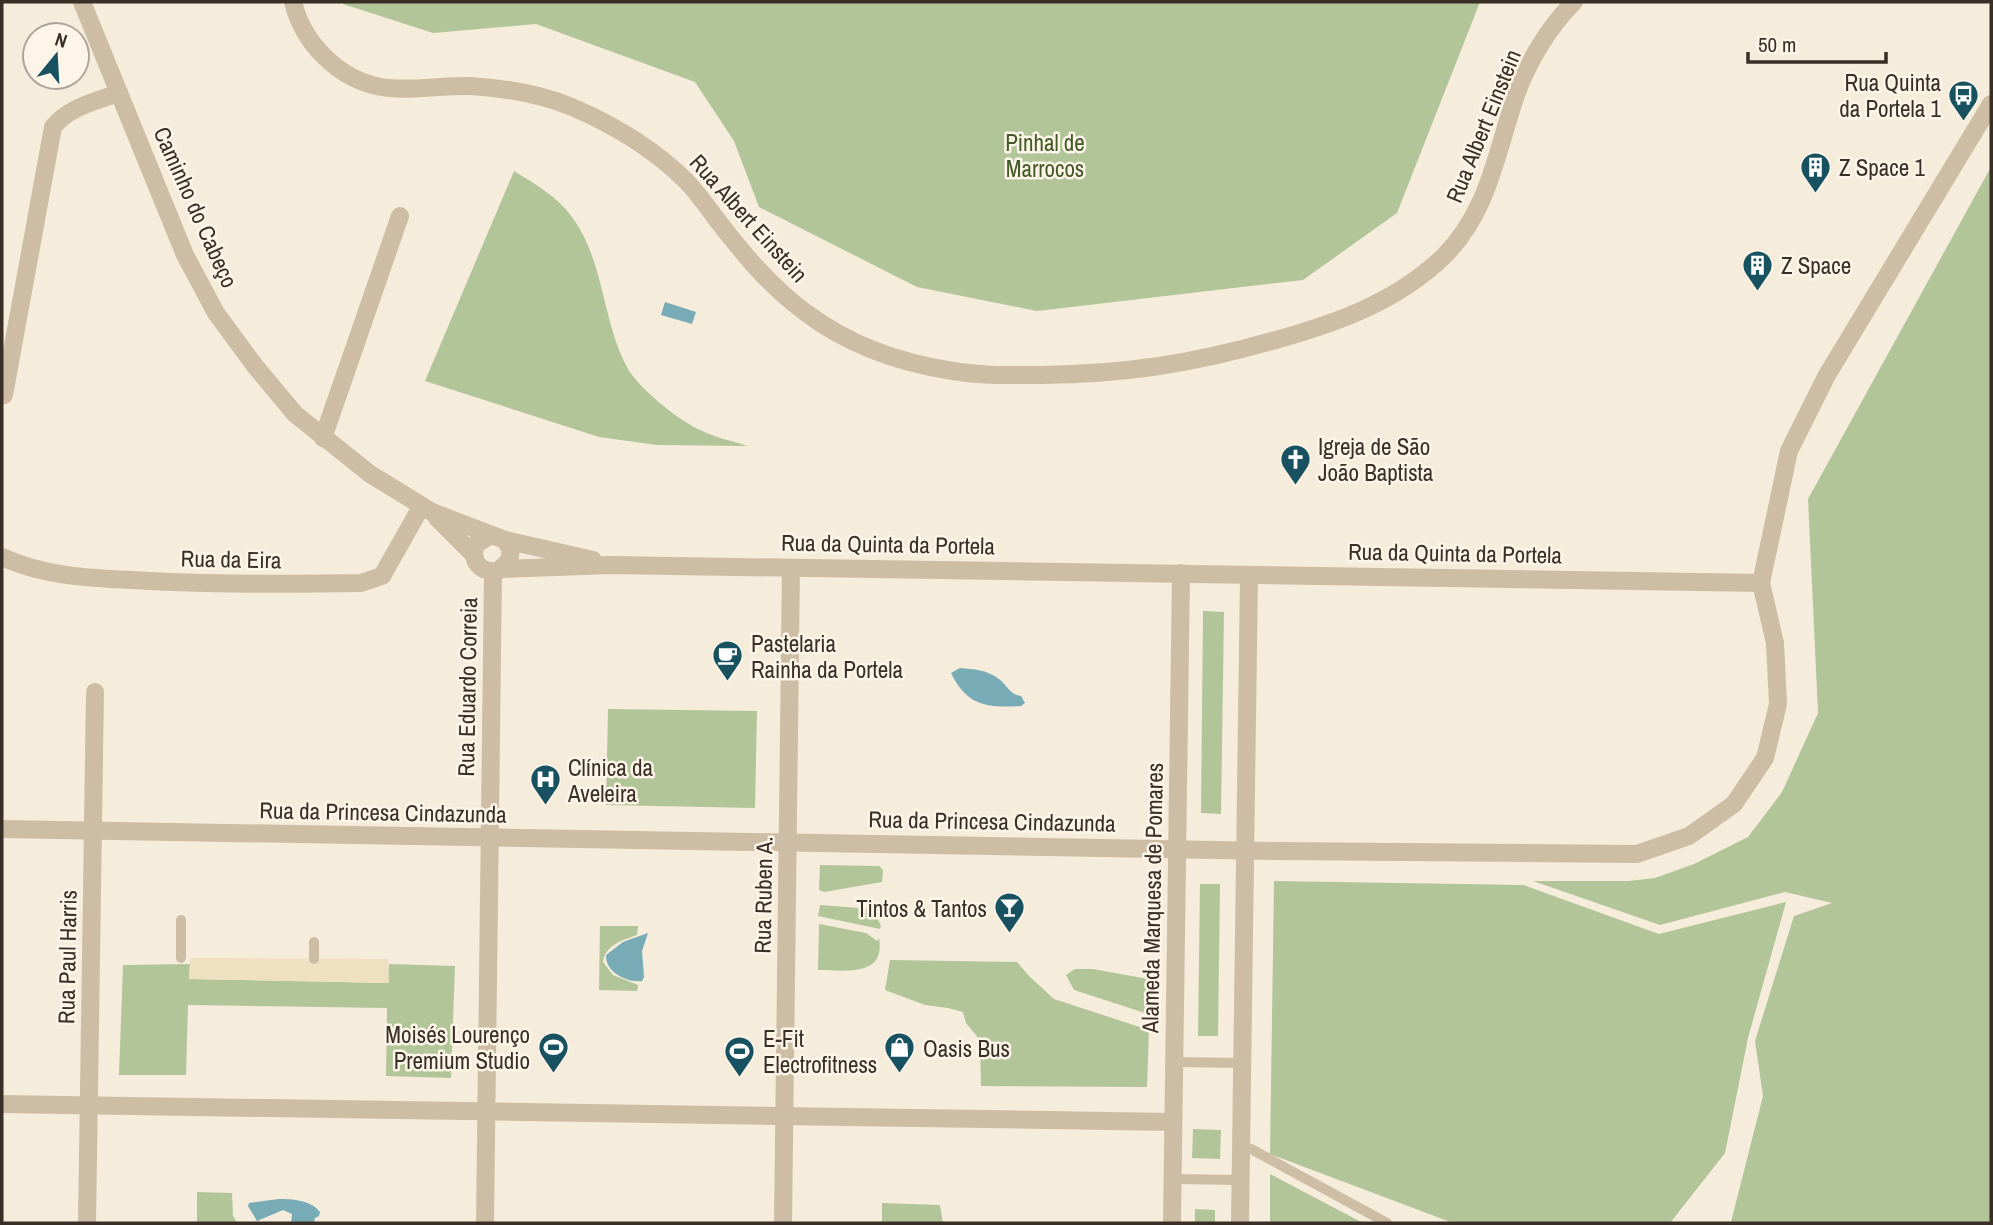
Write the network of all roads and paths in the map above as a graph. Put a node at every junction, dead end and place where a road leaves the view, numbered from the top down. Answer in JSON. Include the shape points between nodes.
{"nodes":[{"id":1,"x":82,"y":2,"type":"edge"},
{"id":2,"x":293,"y":2,"type":"edge"},
{"id":3,"x":1574,"y":2,"type":"edge"},
{"id":4,"x":119,"y":93,"type":"junction"},
{"id":5,"x":1991,"y":104,"type":"edge"},
{"id":6,"x":400,"y":216,"type":"dead end"},
{"id":7,"x":4,"y":395,"type":"dead end"},
{"id":8,"x":323,"y":438,"type":"junction"},
{"id":9,"x":426,"y":510,"type":"junction"},
{"id":10,"x":498,"y":537,"type":"junction"},
{"id":11,"x":474,"y":555,"type":"junction"},
{"id":12,"x":2,"y":557,"type":"edge"},
{"id":13,"x":611,"y":565,"type":"junction"},
{"id":14,"x":791,"y":568,"type":"junction"},
{"id":15,"x":498,"y":570,"type":"junction"},
{"id":16,"x":1181,"y":573,"type":"junction"},
{"id":17,"x":1249,"y":575,"type":"junction"},
{"id":18,"x":1761,"y":583,"type":"junction"},
{"id":19,"x":95,"y":692,"type":"dead end"},
{"id":20,"x":2,"y":829,"type":"edge"},
{"id":21,"x":93,"y":832,"type":"junction"},
{"id":22,"x":490,"y":838,"type":"junction"},
{"id":23,"x":788,"y":843,"type":"junction"},
{"id":24,"x":1177,"y":849,"type":"junction"},
{"id":25,"x":1246,"y":850,"type":"junction"},
{"id":26,"x":181,"y":920,"type":"dead end"},
{"id":27,"x":314,"y":942,"type":"dead end"},
{"id":28,"x":181,"y":958,"type":"dead end"},
{"id":29,"x":314,"y":959,"type":"dead end"},
{"id":30,"x":1174,"y":1062,"type":"junction"},
{"id":31,"x":1243,"y":1063,"type":"junction"},
{"id":32,"x":2,"y":1104,"type":"edge"},
{"id":33,"x":89,"y":1106,"type":"junction"},
{"id":34,"x":486,"y":1111,"type":"junction"},
{"id":35,"x":784,"y":1116,"type":"junction"},
{"id":36,"x":1173,"y":1122,"type":"junction"},
{"id":37,"x":1242,"y":1148,"type":"junction"},
{"id":38,"x":1173,"y":1179,"type":"junction"},
{"id":39,"x":1241,"y":1180,"type":"junction"},
{"id":40,"x":88,"y":1223,"type":"edge"},
{"id":41,"x":485,"y":1223,"type":"edge"},
{"id":42,"x":783,"y":1223,"type":"edge"},
{"id":43,"x":1172,"y":1223,"type":"edge"},
{"id":44,"x":1240,"y":1223,"type":"edge"},
{"id":45,"x":1387,"y":1223,"type":"edge"}],
"edges":[{"from":1,"to":4,"type":"street","name":"Caminho do Cabeço"},
{"from":2,"to":3,"type":"street","name":"Rua Albert Einstein","via":[[319,51],[337,68],[370,84],[385,88],[498,88],[567,105],[607,123],[689,184],[744,255],[807,314],[877,352],[951,371],[995,376],[1100,374],[1218,356],[1320,327],[1404,289],[1447,253],[1467,228],[1495,170],[1523,78],[1546,36]]},
{"from":4,"to":7,"type":"street","via":[[80,107],[53,127]]},
{"from":4,"to":8,"type":"street","name":"Caminho do Cabeço","via":[[185,255],[216,313],[295,414]]},
{"from":5,"to":18,"type":"street","via":[[1828,375],[1789,451]]},
{"from":6,"to":8,"type":"street"},
{"from":8,"to":9,"type":"street","name":"Caminho do Cabeço"},
{"from":9,"to":10,"type":"street","name":"Caminho do Cabeço"},
{"from":9,"to":11,"type":"street","name":"Caminho do Cabeço"},
{"from":9,"to":12,"type":"street","name":"Rua da Eira","via":[[382,576],[361,583],[206,585],[69,576]]},
{"from":10,"to":11,"type":"street","via":[[485,536]]},
{"from":10,"to":13,"type":"street","name":"Rua da Quinta da Portela"},
{"from":10,"to":15,"type":"street","via":[[511,555],[507,566]]},
{"from":11,"to":15,"type":"street","via":[[482,569]]},
{"from":13,"to":14,"type":"street","name":"Rua da Quinta da Portela"},
{"from":13,"to":15,"type":"street","name":"Rua da Quinta da Portela"},
{"from":14,"to":16,"type":"street","name":"Rua da Quinta da Portela"},
{"from":14,"to":23,"type":"street","name":"Rua Ruben A."},
{"from":15,"to":22,"type":"street","name":"Rua Eduardo Correia"},
{"from":16,"to":17,"type":"street","name":"Rua da Quinta da Portela"},
{"from":16,"to":24,"type":"street","name":"Alameda Marquesa de Pomares"},
{"from":17,"to":18,"type":"street","name":"Rua da Quinta da Portela"},
{"from":17,"to":25,"type":"street"},
{"from":18,"to":25,"type":"street","name":"Rua da Princesa Cindazunda","via":[[1774,643],[1778,704],[1765,758],[1734,804],[1689,836],[1637,854],[1619,855]]},
{"from":19,"to":21,"type":"street","name":"Rua Paul Harris"},
{"from":20,"to":21,"type":"street","name":"Rua da Princesa Cindazunda"},
{"from":21,"to":22,"type":"street","name":"Rua da Princesa Cindazunda"},
{"from":21,"to":33,"type":"street","name":"Rua Paul Harris"},
{"from":22,"to":23,"type":"street","name":"Rua da Princesa Cindazunda"},
{"from":22,"to":34,"type":"street","name":"Rua Eduardo Correia"},
{"from":23,"to":24,"type":"street","name":"Rua da Princesa Cindazunda"},
{"from":23,"to":35,"type":"street","name":"Rua Ruben A."},
{"from":24,"to":25,"type":"street","name":"Rua da Princesa Cindazunda"},
{"from":24,"to":30,"type":"street","name":"Alameda Marquesa de Pomares"},
{"from":25,"to":31,"type":"street"},
{"from":26,"to":28,"type":"lane"},
{"from":27,"to":29,"type":"lane"},
{"from":30,"to":31,"type":"lane"},
{"from":30,"to":36,"type":"street","name":"Alameda Marquesa de Pomares"},
{"from":31,"to":37,"type":"street"},
{"from":32,"to":33,"type":"street"},
{"from":33,"to":34,"type":"street"},
{"from":33,"to":40,"type":"street","name":"Rua Paul Harris"},
{"from":34,"to":35,"type":"street"},
{"from":34,"to":41,"type":"street","name":"Rua Eduardo Correia"},
{"from":35,"to":36,"type":"street"},
{"from":35,"to":42,"type":"street","name":"Rua Ruben A."},
{"from":36,"to":38,"type":"street","name":"Alameda Marquesa de Pomares"},
{"from":37,"to":39,"type":"street"},
{"from":37,"to":45,"type":"lane"},
{"from":38,"to":39,"type":"lane"},
{"from":38,"to":43,"type":"street","name":"Alameda Marquesa de Pomares"},
{"from":39,"to":44,"type":"street"}]}
